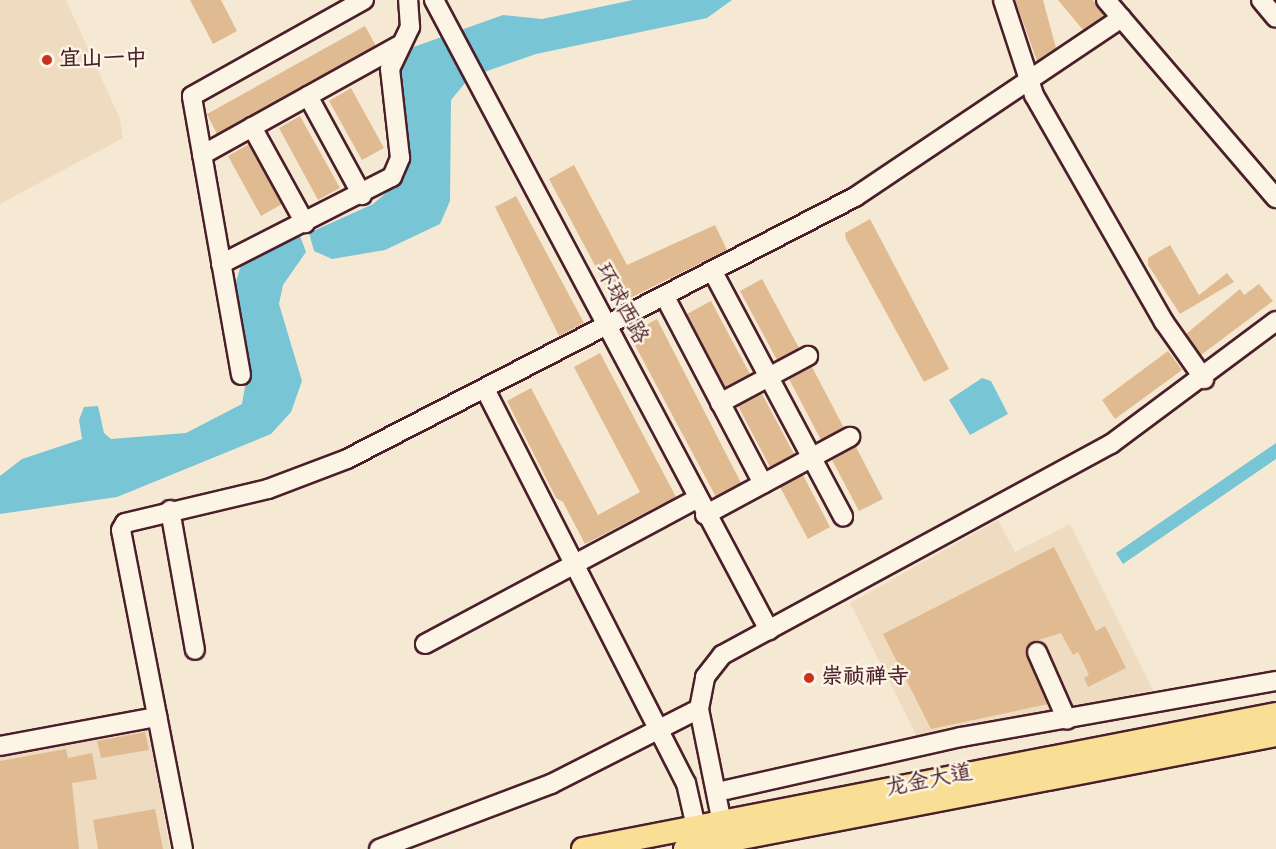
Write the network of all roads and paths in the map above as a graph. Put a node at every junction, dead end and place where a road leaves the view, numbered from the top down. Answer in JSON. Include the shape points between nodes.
{"nodes":[{"id":1,"x":364,"y":0,"type":"edge"},
{"id":2,"x":408,"y":0,"type":"edge"},
{"id":3,"x":434,"y":0,"type":"edge"},
{"id":4,"x":1004,"y":0,"type":"edge"},
{"id":5,"x":1106,"y":0,"type":"edge"},
{"id":6,"x":1121,"y":18,"type":"junction"},
{"id":7,"x":398,"y":46,"type":"junction"},
{"id":8,"x":1028,"y":82,"type":"junction"},
{"id":9,"x":308,"y":96,"type":"junction"},
{"id":10,"x":252,"y":128,"type":"junction"},
{"id":11,"x":202,"y":155,"type":"junction"},
{"id":12,"x":362,"y":195,"type":"junction"},
{"id":13,"x":1276,"y":198,"type":"edge"},
{"id":14,"x":305,"y":223,"type":"junction"},
{"id":15,"x":221,"y":264,"type":"junction"},
{"id":16,"x":713,"y":273,"type":"junction"},
{"id":17,"x":665,"y":297,"type":"junction"},
{"id":18,"x":1276,"y":321,"type":"edge"},
{"id":19,"x":606,"y":327,"type":"junction"},
{"id":20,"x":808,"y":356,"type":"dead end"},
{"id":21,"x":242,"y":375,"type":"dead end"},
{"id":22,"x":768,"y":377,"type":"junction"},
{"id":23,"x":1204,"y":379,"type":"junction"},
{"id":24,"x":485,"y":389,"type":"junction"},
{"id":25,"x":720,"y":403,"type":"junction"},
{"id":26,"x":850,"y":437,"type":"dead end"},
{"id":27,"x":811,"y":458,"type":"junction"},
{"id":28,"x":763,"y":484,"type":"junction"},
{"id":29,"x":701,"y":507,"type":"junction"},
{"id":30,"x":170,"y":510,"type":"junction"},
{"id":31,"x":843,"y":518,"type":"dead end"},
{"id":32,"x":574,"y":563,"type":"junction"},
{"id":33,"x":769,"y":630,"type":"junction"},
{"id":34,"x":425,"y":644,"type":"dead end"},
{"id":35,"x":195,"y":650,"type":"dead end"},
{"id":36,"x":1037,"y":652,"type":"dead end"},
{"id":37,"x":1276,"y":681,"type":"edge"},
{"id":38,"x":699,"y":709,"type":"junction"},
{"id":39,"x":1276,"y":714,"type":"edge"},
{"id":40,"x":157,"y":717,"type":"junction"},
{"id":41,"x":1067,"y":720,"type":"junction"},
{"id":42,"x":658,"y":729,"type":"junction"},
{"id":43,"x":1276,"y":735,"type":"edge"},
{"id":44,"x":0,"y":746,"type":"edge"},
{"id":45,"x":726,"y":790,"type":"junction"},
{"id":46,"x":696,"y":827,"type":"junction"},
{"id":47,"x":730,"y":835,"type":"edge"},
{"id":48,"x":183,"y":849,"type":"edge"},
{"id":49,"x":379,"y":849,"type":"edge"},
{"id":50,"x":583,"y":849,"type":"edge"},
{"id":51,"x":685,"y":849,"type":"edge"}],
"edges":[{"from":1,"to":11,"type":"street","via":[[192,96]]},
{"from":2,"to":7,"type":"street","via":[[410,27]]},
{"from":3,"to":19,"type":"street","name":"环球西路"},
{"from":4,"to":8,"type":"street"},
{"from":5,"to":6,"type":"street"},
{"from":6,"to":8,"type":"street"},
{"from":6,"to":13,"type":"street"},
{"from":7,"to":9,"type":"street"},
{"from":7,"to":12,"type":"street","via":[[390,69],[398,165],[388,182]]},
{"from":8,"to":16,"type":"street","via":[[855,197]]},
{"from":8,"to":23,"type":"street","via":[[1164,322]]},
{"from":9,"to":10,"type":"street"},
{"from":9,"to":12,"type":"street"},
{"from":10,"to":11,"type":"street"},
{"from":10,"to":14,"type":"street"},
{"from":11,"to":15,"type":"street"},
{"from":12,"to":14,"type":"street"},
{"from":14,"to":15,"type":"street"},
{"from":15,"to":21,"type":"street"},
{"from":16,"to":17,"type":"street"},
{"from":16,"to":22,"type":"street"},
{"from":17,"to":19,"type":"street"},
{"from":17,"to":25,"type":"street"},
{"from":18,"to":23,"type":"street"},
{"from":19,"to":24,"type":"street"},
{"from":19,"to":29,"type":"street","name":"环球西路"},
{"from":20,"to":22,"type":"street"},
{"from":22,"to":25,"type":"street"},
{"from":22,"to":27,"type":"street"},
{"from":23,"to":33,"type":"street","via":[[1053,479]]},
{"from":24,"to":30,"type":"street","via":[[306,477]]},
{"from":24,"to":32,"type":"street"},
{"from":25,"to":28,"type":"street"},
{"from":26,"to":27,"type":"street"},
{"from":27,"to":28,"type":"street"},
{"from":27,"to":31,"type":"street"},
{"from":28,"to":29,"type":"street"},
{"from":29,"to":32,"type":"street"},
{"from":29,"to":33,"type":"street","name":"环球西路"},
{"from":30,"to":35,"type":"street"},
{"from":30,"to":40,"type":"street","via":[[130,519],[121,530]]},
{"from":32,"to":34,"type":"street"},
{"from":32,"to":42,"type":"street"},
{"from":33,"to":38,"type":"street","via":[[747,637],[715,662],[702,685]]},
{"from":33,"to":45,"type":"street","via":[[723,669],[712,688],[709,708]]},
{"from":36,"to":41,"type":"street"},
{"from":37,"to":41,"type":"street"},
{"from":38,"to":42,"type":"street"},
{"from":38,"to":47,"type":"street"},
{"from":39,"to":47,"type":"main road","name":"龙金大道"},
{"from":40,"to":44,"type":"street"},
{"from":40,"to":48,"type":"street"},
{"from":41,"to":45,"type":"street"},
{"from":42,"to":46,"type":"street","via":[[686,783]]},
{"from":42,"to":49,"type":"street","via":[[551,784]]},
{"from":43,"to":47,"type":"main road","name":"龙金大道"},
{"from":45,"to":47,"type":"street"},
{"from":46,"to":47,"type":"main road","name":"龙金大道"},
{"from":46,"to":50,"type":"main road","name":"龙金大道"},
{"from":47,"to":51,"type":"main road","name":"龙金大道"}]}
